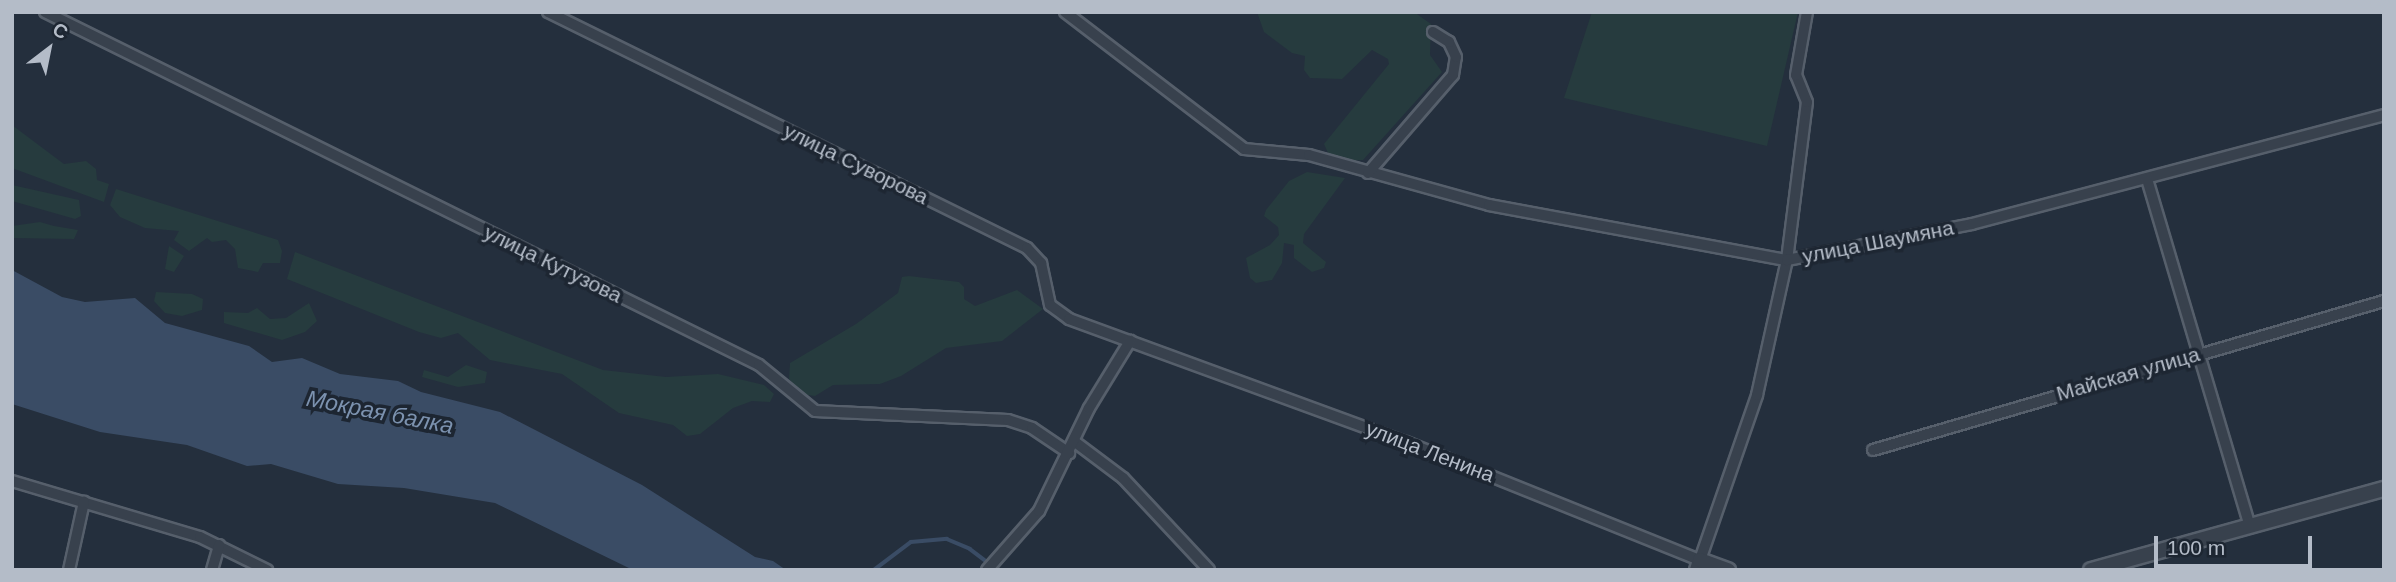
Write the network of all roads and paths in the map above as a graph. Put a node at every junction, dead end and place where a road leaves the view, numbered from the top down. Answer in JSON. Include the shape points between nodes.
{"nodes":[{"id":1,"x":45,"y":12,"type":"edge"},
{"id":2,"x":548,"y":12,"type":"edge"},
{"id":3,"x":1807,"y":12,"type":"edge"},
{"id":4,"x":1068,"y":13,"type":"edge"},
{"id":5,"x":1433,"y":33,"type":"dead end"},
{"id":6,"x":2384,"y":115,"type":"edge"},
{"id":7,"x":1368,"y":173,"type":"junction"},
{"id":8,"x":2147,"y":179,"type":"junction"},
{"id":9,"x":1787,"y":260,"type":"junction"},
{"id":10,"x":2384,"y":301,"type":"edge"},
{"id":11,"x":1129,"y":341,"type":"junction"},
{"id":12,"x":2199,"y":354,"type":"junction"},
{"id":13,"x":1075,"y":442,"type":"junction"},
{"id":14,"x":1873,"y":450,"type":"dead end"},
{"id":15,"x":1069,"y":453,"type":"junction"},
{"id":16,"x":12,"y":481,"type":"edge"},
{"id":17,"x":2384,"y":489,"type":"edge"},
{"id":18,"x":83,"y":502,"type":"junction"},
{"id":19,"x":2250,"y":526,"type":"junction"},
{"id":20,"x":219,"y":545,"type":"junction"},
{"id":21,"x":1698,"y":565,"type":"edge"},
{"id":22,"x":69,"y":570,"type":"edge"},
{"id":23,"x":212,"y":570,"type":"edge"},
{"id":24,"x":267,"y":570,"type":"edge"},
{"id":25,"x":987,"y":570,"type":"edge"},
{"id":26,"x":1209,"y":570,"type":"edge"},
{"id":27,"x":1728,"y":570,"type":"edge"},
{"id":28,"x":2091,"y":570,"type":"edge"}],
"edges":[{"from":1,"to":15,"type":"street","name":"улица Кутузова","via":[[759,365],[815,411],[1008,420],[1032,428]]},
{"from":2,"to":11,"type":"street","name":"улица Суворова","via":[[1027,248],[1041,263],[1050,305],[1057,312]]},
{"from":3,"to":9,"type":"street","via":[[1796,75],[1807,102]]},
{"from":4,"to":7,"type":"street","name":"улица Шаумяна","via":[[1244,149],[1309,155]]},
{"from":5,"to":7,"type":"street","via":[[1449,41],[1456,57],[1453,75]]},
{"from":6,"to":8,"type":"street","name":"улица Шаумяна"},
{"from":7,"to":9,"type":"street","name":"улица Шаумяна","via":[[1592,227]]},
{"from":8,"to":9,"type":"street","name":"улица Шаумяна","via":[[1972,224]]},
{"from":8,"to":12,"type":"street"},
{"from":9,"to":21,"type":"street","via":[[1757,395]]},
{"from":10,"to":12,"type":"street","name":"Майская улица"},
{"from":11,"to":13,"type":"street"},
{"from":11,"to":21,"type":"street","name":"улица Ленина","via":[[1406,442]]},
{"from":12,"to":14,"type":"street","name":"Майская улица"},
{"from":12,"to":19,"type":"street"},
{"from":13,"to":15,"type":"street"},
{"from":13,"to":26,"type":"street","via":[[1123,478]]},
{"from":15,"to":25,"type":"street","via":[[1039,511]]},
{"from":16,"to":18,"type":"street"},
{"from":17,"to":19,"type":"street"},
{"from":18,"to":20,"type":"street"},
{"from":18,"to":22,"type":"street"},
{"from":19,"to":28,"type":"street"},
{"from":20,"to":23,"type":"street"},
{"from":20,"to":24,"type":"street"},
{"from":21,"to":27,"type":"street","name":"улица Ленина"}]}
